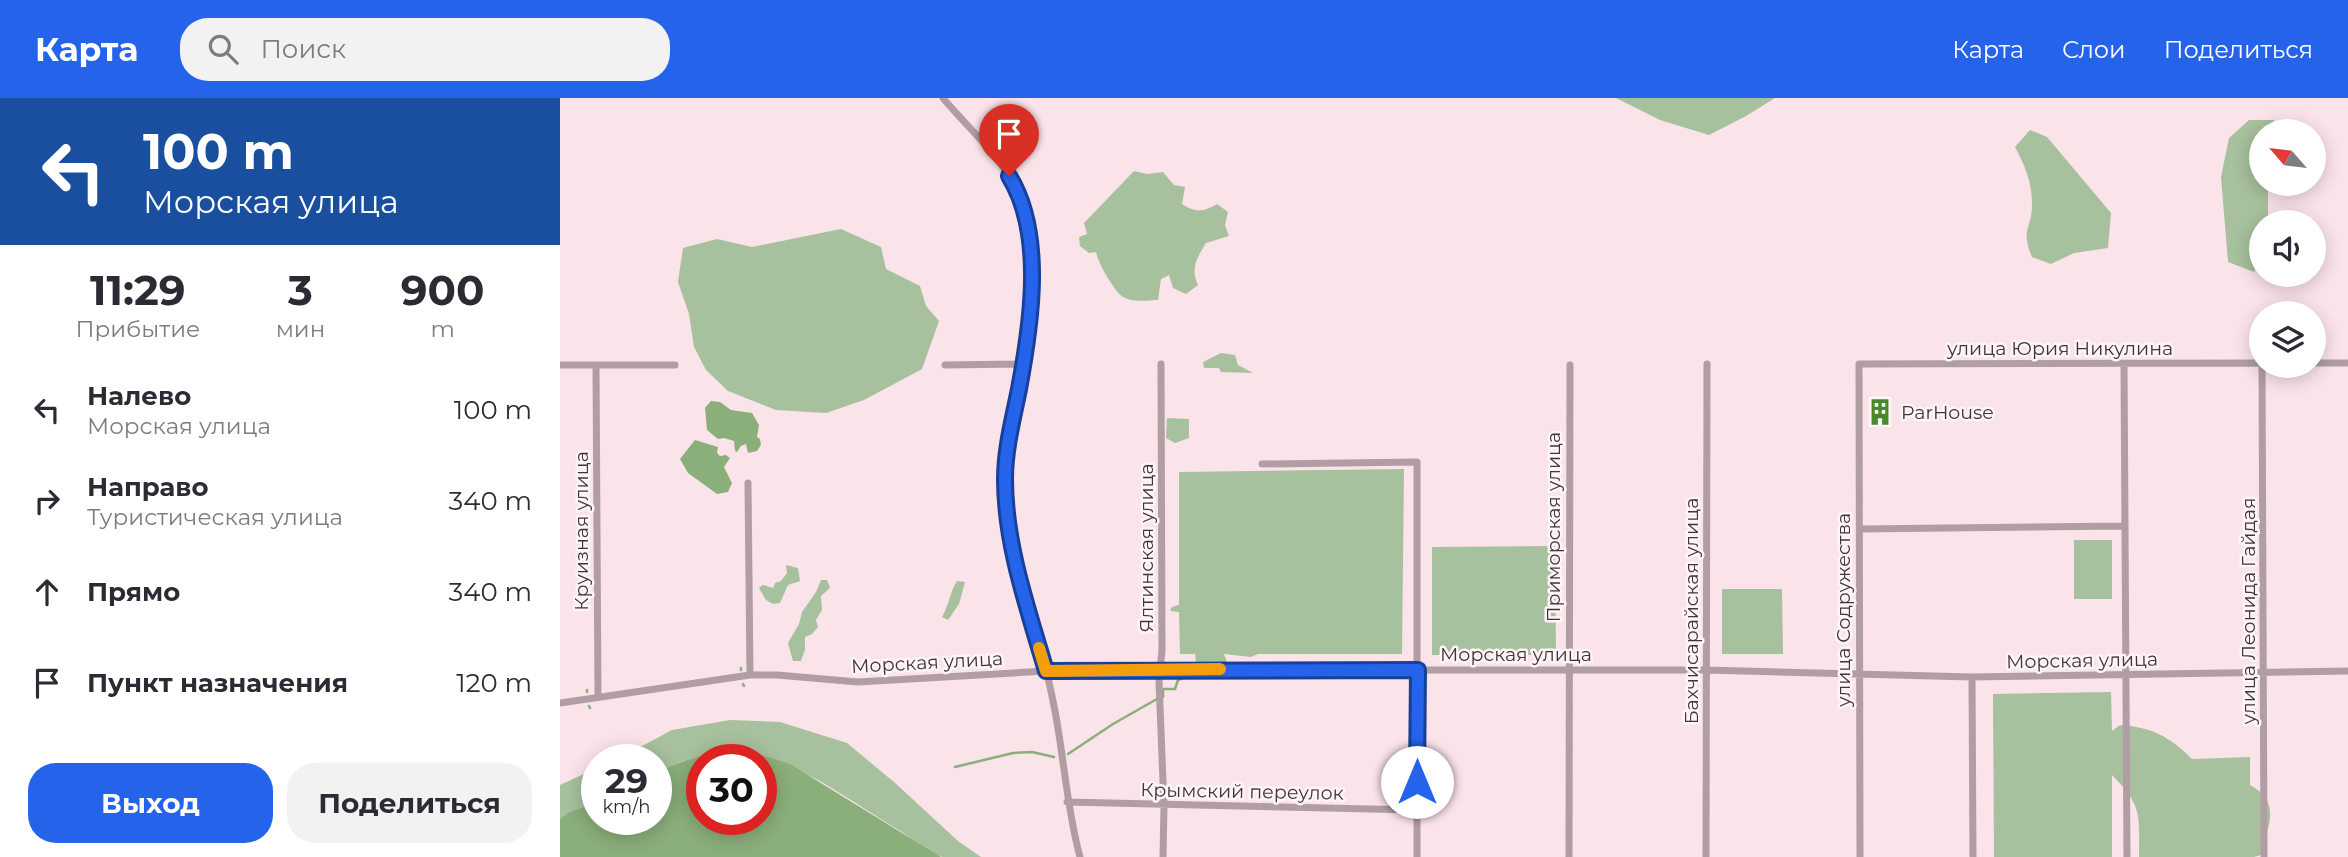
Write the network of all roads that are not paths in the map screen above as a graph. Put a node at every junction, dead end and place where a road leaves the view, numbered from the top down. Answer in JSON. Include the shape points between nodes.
{"nodes":[{"id":1,"x":943,"y":98,"type":"edge"},
{"id":2,"x":2326,"y":363,"type":"edge"},
{"id":3,"x":2348,"y":363,"type":"edge"},
{"id":4,"x":1023,"y":364,"type":"junction"},
{"id":5,"x":1161,"y":364,"type":"dead end"},
{"id":6,"x":1707,"y":364,"type":"dead end"},
{"id":7,"x":1859,"y":364,"type":"joint"},
{"id":8,"x":2124,"y":364,"type":"junction"},
{"id":9,"x":2249,"y":364,"type":"edge"},
{"id":10,"x":560,"y":365,"type":"edge"},
{"id":11,"x":596,"y":365,"type":"junction"},
{"id":12,"x":675,"y":365,"type":"dead end"},
{"id":13,"x":945,"y":365,"type":"dead end"},
{"id":14,"x":1570,"y":365,"type":"dead end"},
{"id":15,"x":2262,"y":378,"type":"edge"},
{"id":16,"x":1262,"y":464,"type":"dead end"},
{"id":17,"x":748,"y":482,"type":"dead end"},
{"id":18,"x":2124,"y":527,"type":"junction"},
{"id":19,"x":1860,"y":529,"type":"junction"},
{"id":20,"x":1159,"y":670,"type":"junction"},
{"id":21,"x":1418,"y":670,"type":"junction"},
{"id":22,"x":1569,"y":670,"type":"junction"},
{"id":23,"x":1706,"y":670,"type":"junction"},
{"id":24,"x":1046,"y":671,"type":"junction"},
{"id":25,"x":2348,"y":671,"type":"edge"},
{"id":26,"x":1858,"y":672,"type":"junction"},
{"id":27,"x":2264,"y":672,"type":"junction"},
{"id":28,"x":750,"y":676,"type":"junction"},
{"id":29,"x":2126,"y":676,"type":"junction"},
{"id":30,"x":1972,"y":677,"type":"junction"},
{"id":31,"x":598,"y":697,"type":"junction"},
{"id":32,"x":560,"y":704,"type":"edge"},
{"id":33,"x":1068,"y":802,"type":"junction"},
{"id":34,"x":1164,"y":806,"type":"junction"},
{"id":35,"x":1417,"y":810,"type":"junction"},
{"id":36,"x":1080,"y":857,"type":"edge"},
{"id":37,"x":1163,"y":857,"type":"edge"},
{"id":38,"x":1417,"y":857,"type":"edge"},
{"id":39,"x":1569,"y":857,"type":"edge"},
{"id":40,"x":1706,"y":857,"type":"edge"},
{"id":41,"x":1860,"y":857,"type":"edge"},
{"id":42,"x":1973,"y":857,"type":"edge"},
{"id":43,"x":2127,"y":857,"type":"edge"},
{"id":44,"x":2264,"y":857,"type":"edge"}],
"edges":[{"from":1,"to":4,"type":"street","via":[[985,142],[1009,176],[1027,221],[1030,307]]},
{"from":2,"to":3,"type":"street"},
{"from":4,"to":13,"type":"street"},
{"from":4,"to":24,"type":"street","via":[[1005,484],[1017,569]]},
{"from":5,"to":20,"type":"street","name":"Ялтинская улица"},
{"from":6,"to":23,"type":"street","name":"Бахчисарайская улица"},
{"from":7,"to":8,"type":"street","name":"улица Юрия Никулина"},
{"from":7,"to":19,"type":"street","name":"улица Содружества"},
{"from":8,"to":9,"type":"street","name":"улица Юрия Никулина"},
{"from":8,"to":18,"type":"street"},
{"from":10,"to":11,"type":"street"},
{"from":11,"to":12,"type":"street"},
{"from":11,"to":31,"type":"street","name":"Круизная улица"},
{"from":14,"to":22,"type":"street","name":"Приморская улица"},
{"from":15,"to":27,"type":"street","name":"улица Леонида Гайдая"},
{"from":16,"to":21,"type":"street","via":[[1417,462]]},
{"from":17,"to":28,"type":"street"},
{"from":18,"to":19,"type":"street"},
{"from":18,"to":29,"type":"street"},
{"from":19,"to":26,"type":"street","name":"улица Содружества"},
{"from":20,"to":21,"type":"street","name":"Морская улица"},
{"from":20,"to":24,"type":"street","name":"Морская улица"},
{"from":20,"to":34,"type":"street","name":"Ялтинская улица"},
{"from":21,"to":22,"type":"street","name":"Морская улица"},
{"from":21,"to":35,"type":"street"},
{"from":22,"to":23,"type":"street","name":"Морская улица"},
{"from":22,"to":39,"type":"street","name":"Приморская улица"},
{"from":23,"to":26,"type":"street","name":"Морская улица"},
{"from":23,"to":40,"type":"street","name":"Бахчисарайская улица"},
{"from":24,"to":28,"type":"street","name":"Морская улица","via":[[858,682]]},
{"from":24,"to":33,"type":"street"},
{"from":25,"to":27,"type":"street","name":"Морская улица"},
{"from":26,"to":30,"type":"street","name":"Морская улица"},
{"from":26,"to":41,"type":"street","name":"улица Содружества"},
{"from":27,"to":29,"type":"street","name":"Морская улица"},
{"from":27,"to":44,"type":"street","name":"улица Леонида Гайдая"},
{"from":28,"to":31,"type":"street","name":"Морская улица"},
{"from":29,"to":30,"type":"street","name":"Морская улица"},
{"from":29,"to":43,"type":"street"},
{"from":30,"to":42,"type":"street"},
{"from":31,"to":32,"type":"street","name":"Морская улица"},
{"from":33,"to":34,"type":"street","name":"Крымский переулок"},
{"from":33,"to":36,"type":"street"},
{"from":34,"to":35,"type":"street","name":"Крымский переулок"},
{"from":34,"to":37,"type":"street","name":"Ялтинская улица"},
{"from":35,"to":38,"type":"street"}]}
